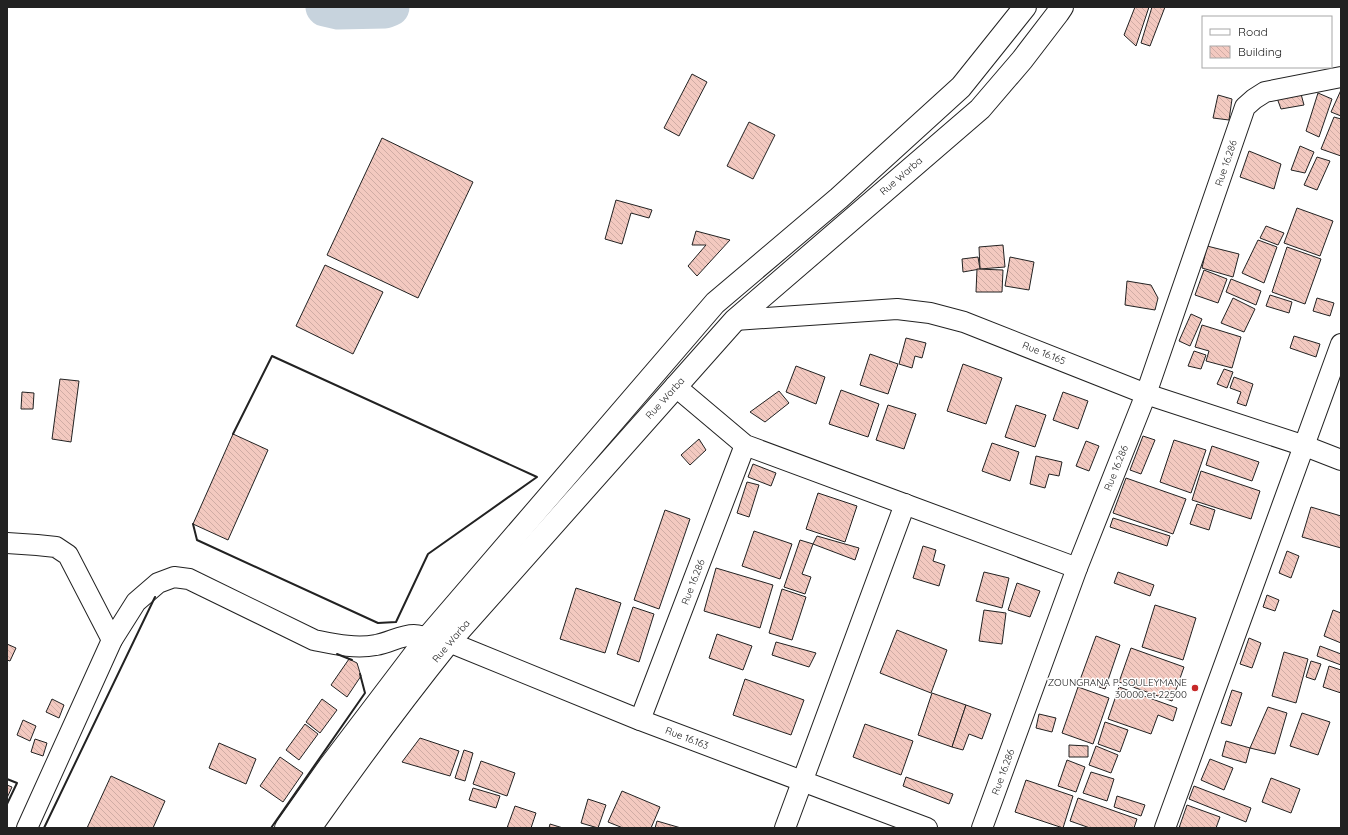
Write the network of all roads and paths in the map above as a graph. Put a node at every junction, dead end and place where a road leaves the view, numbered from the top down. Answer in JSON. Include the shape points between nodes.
{"nodes":[{"id":1,"x":1025,"y":7,"type":"edge"},
{"id":2,"x":1062,"y":7,"type":"edge"},
{"id":3,"x":1341,"y":77,"type":"edge"},
{"id":4,"x":735,"y":320,"type":"junction"},
{"id":5,"x":1341,"y":344,"type":"edge"},
{"id":6,"x":675,"y":386,"type":"junction"},
{"id":7,"x":1146,"y":394,"type":"junction"},
{"id":8,"x":745,"y":445,"type":"junction"},
{"id":9,"x":1305,"y":446,"type":"junction"},
{"id":10,"x":1341,"y":460,"type":"edge"},
{"id":11,"x":905,"y":504,"type":"junction"},
{"id":12,"x":7,"y":543,"type":"edge"},
{"id":13,"x":1077,"y":568,"type":"junction"},
{"id":14,"x":427,"y":638,"type":"junction"},
{"id":15,"x":112,"y":640,"type":"junction"},
{"id":16,"x":449,"y":642,"type":"junction"},
{"id":17,"x":640,"y":720,"type":"junction"},
{"id":18,"x":802,"y":781,"type":"junction"},
{"id":19,"x":27,"y":828,"type":"edge"},
{"id":20,"x":286,"y":828,"type":"edge"},
{"id":21,"x":310,"y":828,"type":"edge"},
{"id":22,"x":785,"y":828,"type":"edge"},
{"id":23,"x":927,"y":828,"type":"edge"},
{"id":24,"x":982,"y":828,"type":"edge"},
{"id":25,"x":1164,"y":828,"type":"edge"}],
"edges":[{"from":1,"to":14,"type":"main road","via":[[961,87],[839,198],[715,304]]},
{"from":2,"to":4,"type":"main road","name":"Rue Warba","via":[[1022,60],[980,108]]},
{"from":3,"to":7,"type":"street","name":"Rue 16.286","via":[[1265,92],[1246,107]]},
{"from":4,"to":6,"type":"main road","name":"Rue Warba"},
{"from":4,"to":7,"type":"street","name":"Rue 16.165","via":[[897,309],[930,313],[964,322]]},
{"from":5,"to":9,"type":"street"},
{"from":6,"to":8,"type":"street"},
{"from":6,"to":16,"type":"main road","name":"Rue Warba"},
{"from":7,"to":9,"type":"street","name":"Rue 16.165"},
{"from":7,"to":13,"type":"street","name":"Rue 16.286"},
{"from":8,"to":11,"type":"street"},
{"from":8,"to":17,"type":"street","name":"Rue 16.286"},
{"from":9,"to":10,"type":"street","name":"Rue 16.165"},
{"from":9,"to":25,"type":"street"},
{"from":11,"to":13,"type":"street"},
{"from":11,"to":18,"type":"street"},
{"from":12,"to":15,"type":"street","via":[[56,547],[68,555]]},
{"from":13,"to":24,"type":"street","name":"Rue 16.286"},
{"from":14,"to":15,"type":"street","via":[[414,635],[376,645],[358,646],[321,642],[190,579],[174,577],[158,583],[136,602]]},
{"from":14,"to":20,"type":"main road"},
{"from":15,"to":19,"type":"street"},
{"from":16,"to":17,"type":"street","name":"Rue 16.163"},
{"from":16,"to":21,"type":"main road","name":"Rue Warba","via":[[356,762]]},
{"from":17,"to":18,"type":"street","name":"Rue 16.163"},
{"from":18,"to":22,"type":"street"},
{"from":18,"to":23,"type":"street","name":"Rue 16.163"}]}
